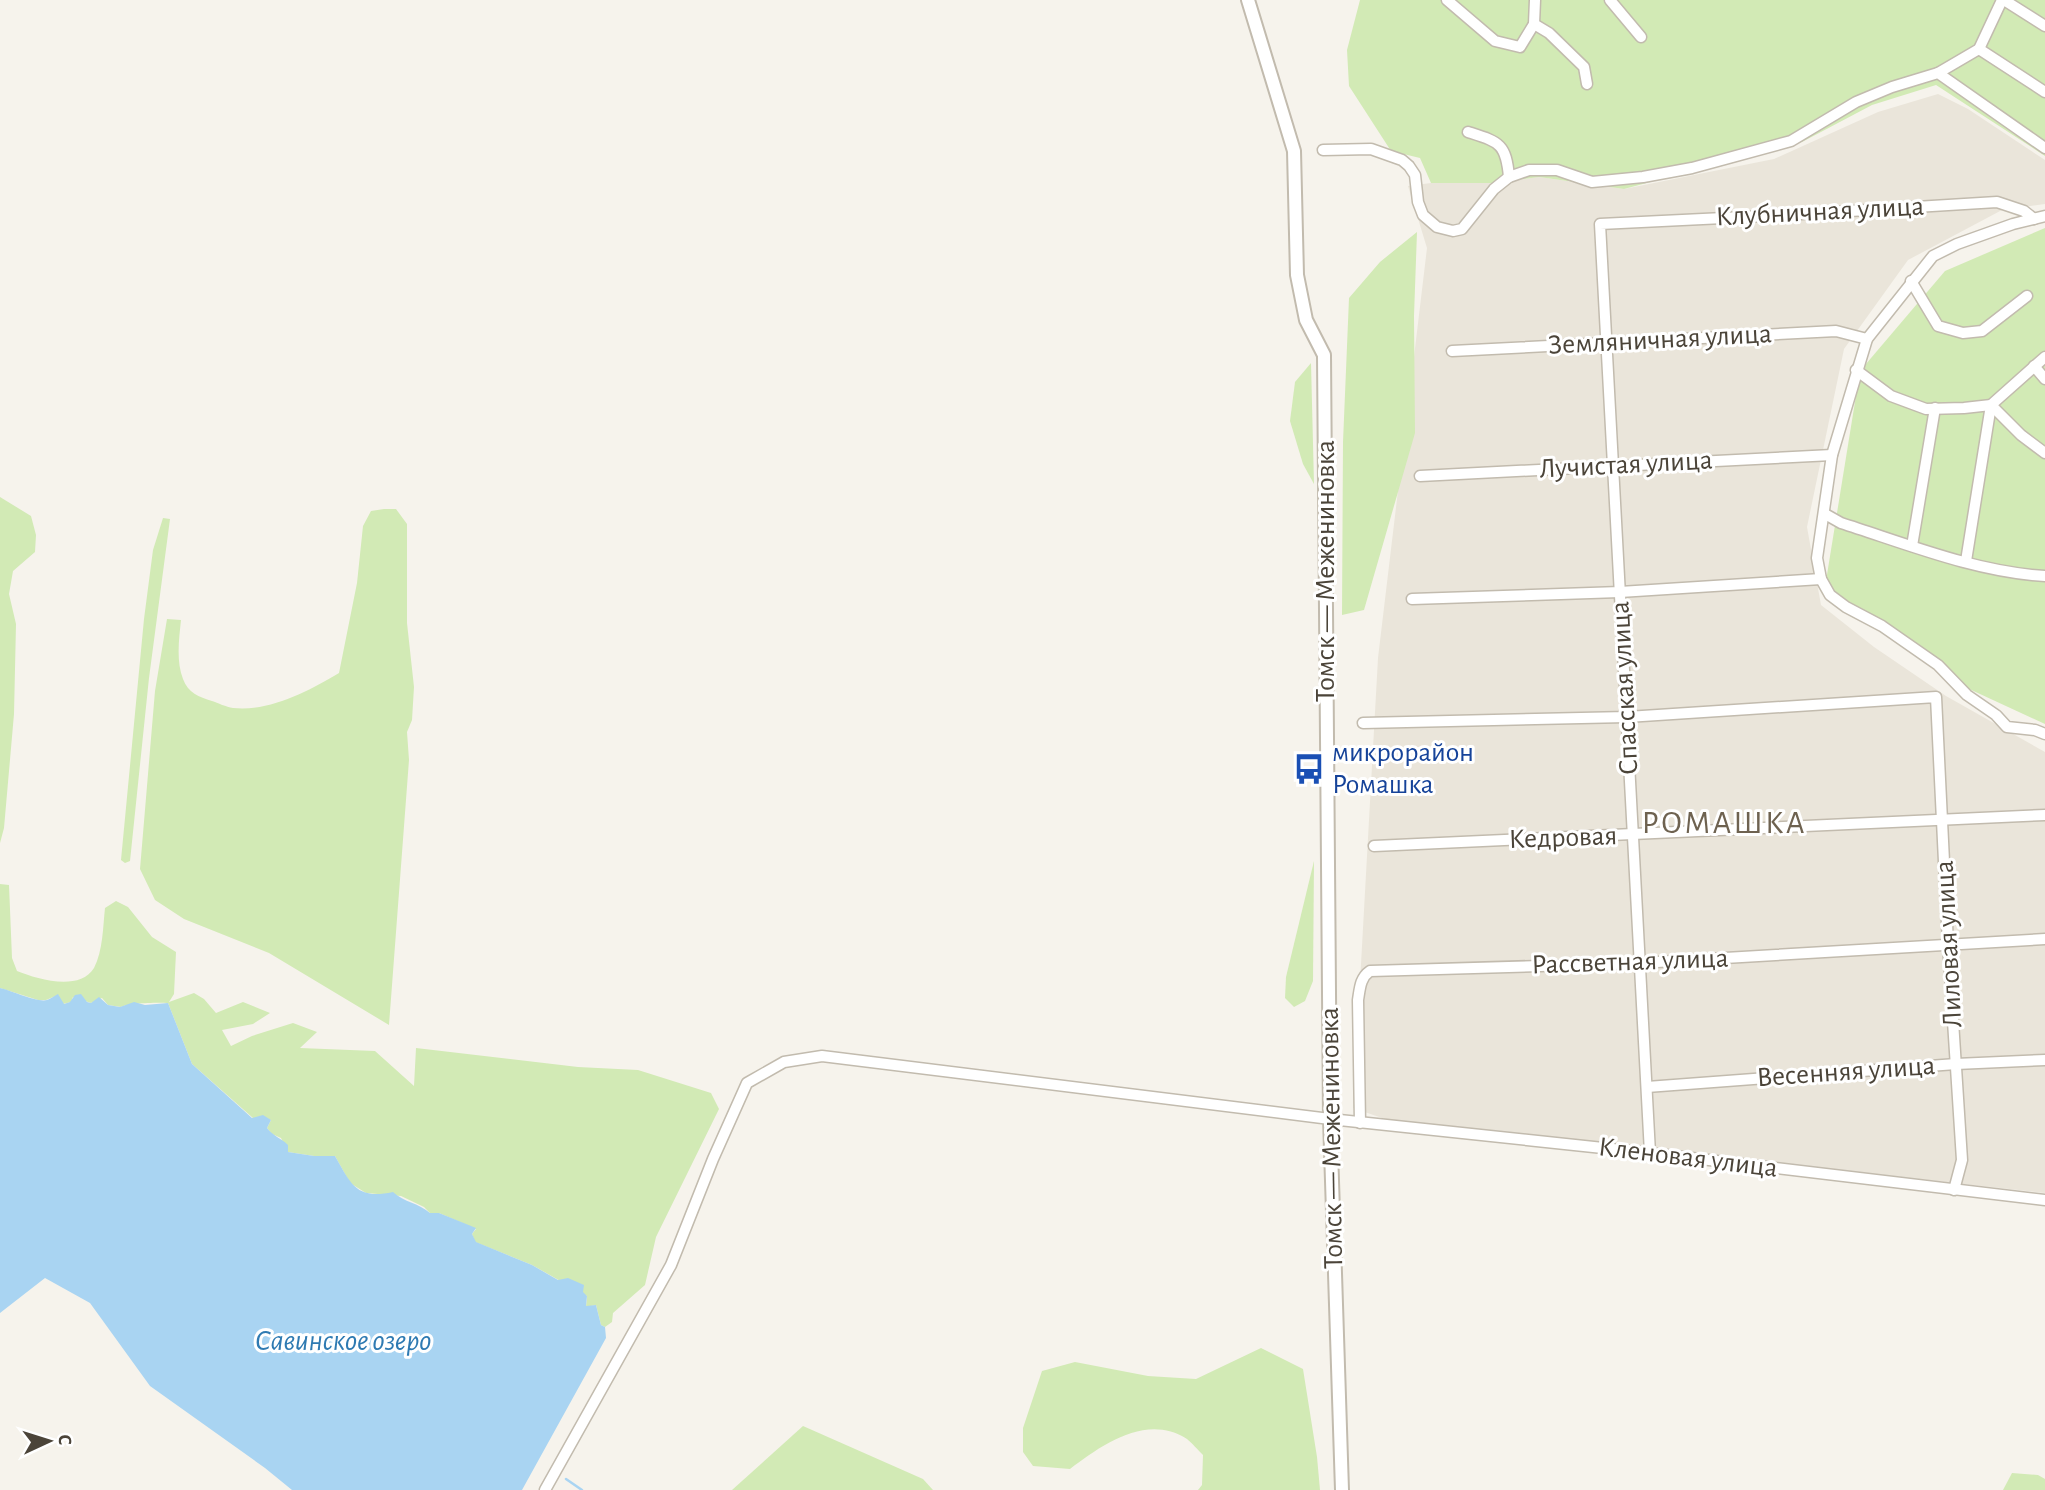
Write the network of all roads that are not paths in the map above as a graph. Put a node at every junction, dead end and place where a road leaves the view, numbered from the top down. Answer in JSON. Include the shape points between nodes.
{"nodes":[{"id":1,"x":1248,"y":0,"type":"edge"},
{"id":2,"x":1447,"y":0,"type":"edge"},
{"id":3,"x":1535,"y":0,"type":"edge"},
{"id":4,"x":1610,"y":0,"type":"edge"},
{"id":5,"x":2003,"y":0,"type":"edge"},
{"id":6,"x":1534,"y":24,"type":"junction"},
{"id":7,"x":2045,"y":26,"type":"edge"},
{"id":8,"x":1641,"y":37,"type":"dead end"},
{"id":9,"x":1979,"y":49,"type":"junction"},
{"id":10,"x":1938,"y":73,"type":"junction"},
{"id":11,"x":1587,"y":84,"type":"dead end"},
{"id":12,"x":2045,"y":92,"type":"edge"},
{"id":13,"x":1468,"y":132,"type":"dead end"},
{"id":14,"x":2045,"y":148,"type":"edge"},
{"id":15,"x":1323,"y":150,"type":"dead end"},
{"id":16,"x":1510,"y":177,"type":"junction"},
{"id":17,"x":2040,"y":218,"type":"edge"},
{"id":18,"x":1600,"y":224,"type":"joint"},
{"id":19,"x":1911,"y":281,"type":"junction"},
{"id":20,"x":2027,"y":296,"type":"dead end"},
{"id":21,"x":1867,"y":339,"type":"junction"},
{"id":22,"x":1607,"y":343,"type":"junction"},
{"id":23,"x":1452,"y":351,"type":"dead end"},
{"id":24,"x":2045,"y":357,"type":"edge"},
{"id":25,"x":2034,"y":366,"type":"junction"},
{"id":26,"x":1856,"y":370,"type":"junction"},
{"id":27,"x":2045,"y":379,"type":"edge"},
{"id":28,"x":1992,"y":405,"type":"junction"},
{"id":29,"x":1935,"y":408,"type":"junction"},
{"id":30,"x":2045,"y":453,"type":"edge"},
{"id":31,"x":1832,"y":455,"type":"junction"},
{"id":32,"x":1613,"y":466,"type":"junction"},
{"id":33,"x":1420,"y":475,"type":"dead end"},
{"id":34,"x":1825,"y":514,"type":"junction"},
{"id":35,"x":1912,"y":546,"type":"junction"},
{"id":36,"x":1966,"y":561,"type":"junction"},
{"id":37,"x":2045,"y":576,"type":"edge"},
{"id":38,"x":1821,"y":579,"type":"junction"},
{"id":39,"x":1620,"y":592,"type":"junction"},
{"id":40,"x":1412,"y":599,"type":"dead end"},
{"id":41,"x":1627,"y":717,"type":"junction"},
{"id":42,"x":1363,"y":723,"type":"dead end"},
{"id":43,"x":2045,"y":734,"type":"edge"},
{"id":44,"x":2045,"y":815,"type":"edge"},
{"id":45,"x":1942,"y":821,"type":"junction"},
{"id":46,"x":1633,"y":835,"type":"junction"},
{"id":47,"x":1374,"y":846,"type":"dead end"},
{"id":48,"x":2045,"y":939,"type":"edge"},
{"id":49,"x":1948,"y":944,"type":"junction"},
{"id":50,"x":1640,"y":964,"type":"junction"},
{"id":51,"x":2045,"y":1060,"type":"edge"},
{"id":52,"x":1956,"y":1064,"type":"junction"},
{"id":53,"x":1647,"y":1087,"type":"junction"},
{"id":54,"x":1330,"y":1119,"type":"junction"},
{"id":55,"x":1360,"y":1123,"type":"junction"},
{"id":56,"x":1650,"y":1153,"type":"junction"},
{"id":57,"x":1954,"y":1190,"type":"junction"},
{"id":58,"x":2045,"y":1200,"type":"edge"},
{"id":59,"x":545,"y":1490,"type":"edge"},
{"id":60,"x":1342,"y":1490,"type":"edge"}],
"edges":[{"from":1,"to":54,"type":"street","name":"Томск — Межениновка","via":[[1294,150],[1297,275],[1306,320],[1324,355]]},
{"from":2,"to":6,"type":"street","via":[[1495,41],[1520,47]]},
{"from":3,"to":6,"type":"street"},
{"from":4,"to":8,"type":"street"},
{"from":5,"to":7,"type":"street"},
{"from":5,"to":9,"type":"street"},
{"from":6,"to":11,"type":"street","via":[[1584,67]]},
{"from":9,"to":10,"type":"street"},
{"from":9,"to":12,"type":"street"},
{"from":10,"to":14,"type":"street"},
{"from":10,"to":16,"type":"street","via":[[1856,102],[1791,141],[1692,168],[1592,182],[1557,170],[1529,170]]},
{"from":13,"to":16,"type":"street","via":[[1500,144]]},
{"from":15,"to":16,"type":"street","via":[[1356,147],[1402,160],[1415,175],[1423,215],[1445,230],[1462,229],[1494,189]]},
{"from":17,"to":18,"type":"street","name":"Клубничная улица","via":[[1997,202]]},
{"from":17,"to":19,"type":"street","via":[[1957,243],[1933,256]]},
{"from":18,"to":22,"type":"street","name":"Спасская улица"},
{"from":19,"to":20,"type":"street","via":[[1938,326],[1963,333],[1982,331]]},
{"from":19,"to":21,"type":"street"},
{"from":21,"to":22,"type":"street","name":"Земляничная улица","via":[[1836,331]]},
{"from":21,"to":26,"type":"street"},
{"from":22,"to":23,"type":"street","name":"Земляничная улица"},
{"from":22,"to":32,"type":"street","name":"Спасская улица"},
{"from":24,"to":25,"type":"street"},
{"from":25,"to":27,"type":"street"},
{"from":25,"to":28,"type":"street"},
{"from":26,"to":29,"type":"street","via":[[1891,396]]},
{"from":26,"to":31,"type":"street"},
{"from":28,"to":29,"type":"street"},
{"from":28,"to":30,"type":"street"},
{"from":28,"to":36,"type":"street"},
{"from":29,"to":35,"type":"street"},
{"from":31,"to":32,"type":"street","name":"Лучистая улица"},
{"from":31,"to":34,"type":"street"},
{"from":32,"to":33,"type":"street","name":"Лучистая улица"},
{"from":32,"to":39,"type":"street","name":"Спасская улица"},
{"from":34,"to":35,"type":"street"},
{"from":34,"to":38,"type":"street","via":[[1817,558]]},
{"from":35,"to":36,"type":"street"},
{"from":36,"to":37,"type":"street","via":[[2019,575]]},
{"from":38,"to":39,"type":"street"},
{"from":38,"to":43,"type":"street","via":[[1830,595],[1938,665],[2007,727]]},
{"from":39,"to":40,"type":"street"},
{"from":39,"to":41,"type":"street","name":"Спасская улица"},
{"from":41,"to":42,"type":"street"},
{"from":41,"to":45,"type":"street","name":"Лиловая улица","via":[[1936,697]]},
{"from":41,"to":46,"type":"street","name":"Спасская улица"},
{"from":44,"to":45,"type":"street","name":"Кедровая"},
{"from":45,"to":46,"type":"street","name":"Кедровая"},
{"from":45,"to":49,"type":"street","name":"Лиловая улица"},
{"from":46,"to":47,"type":"street","name":"Кедровая"},
{"from":46,"to":50,"type":"street","name":"Спасская улица"},
{"from":48,"to":49,"type":"street","name":"Рассветная улица"},
{"from":49,"to":50,"type":"street","name":"Рассветная улица"},
{"from":49,"to":52,"type":"street","name":"Лиловая улица"},
{"from":50,"to":53,"type":"street","name":"Спасская улица"},
{"from":50,"to":55,"type":"street","name":"Рассветная улица","via":[[1370,971],[1360,984],[1358,1000]]},
{"from":51,"to":52,"type":"street","name":"Весенняя улица"},
{"from":52,"to":53,"type":"street","name":"Весенняя улица"},
{"from":52,"to":57,"type":"street","name":"Лиловая улица","via":[[1962,1160]]},
{"from":53,"to":56,"type":"street","name":"Спасская улица"},
{"from":54,"to":55,"type":"street","name":"Кленовая улица"},
{"from":54,"to":59,"type":"street","name":"Кленовая улица","via":[[822,1056],[784,1062],[747,1083],[671,1265]]},
{"from":54,"to":60,"type":"street","name":"Томск — Межениновка"},
{"from":55,"to":56,"type":"street","name":"Кленовая улица"},
{"from":56,"to":57,"type":"street","name":"Кленовая улица"},
{"from":57,"to":58,"type":"street","name":"Кленовая улица"}]}
